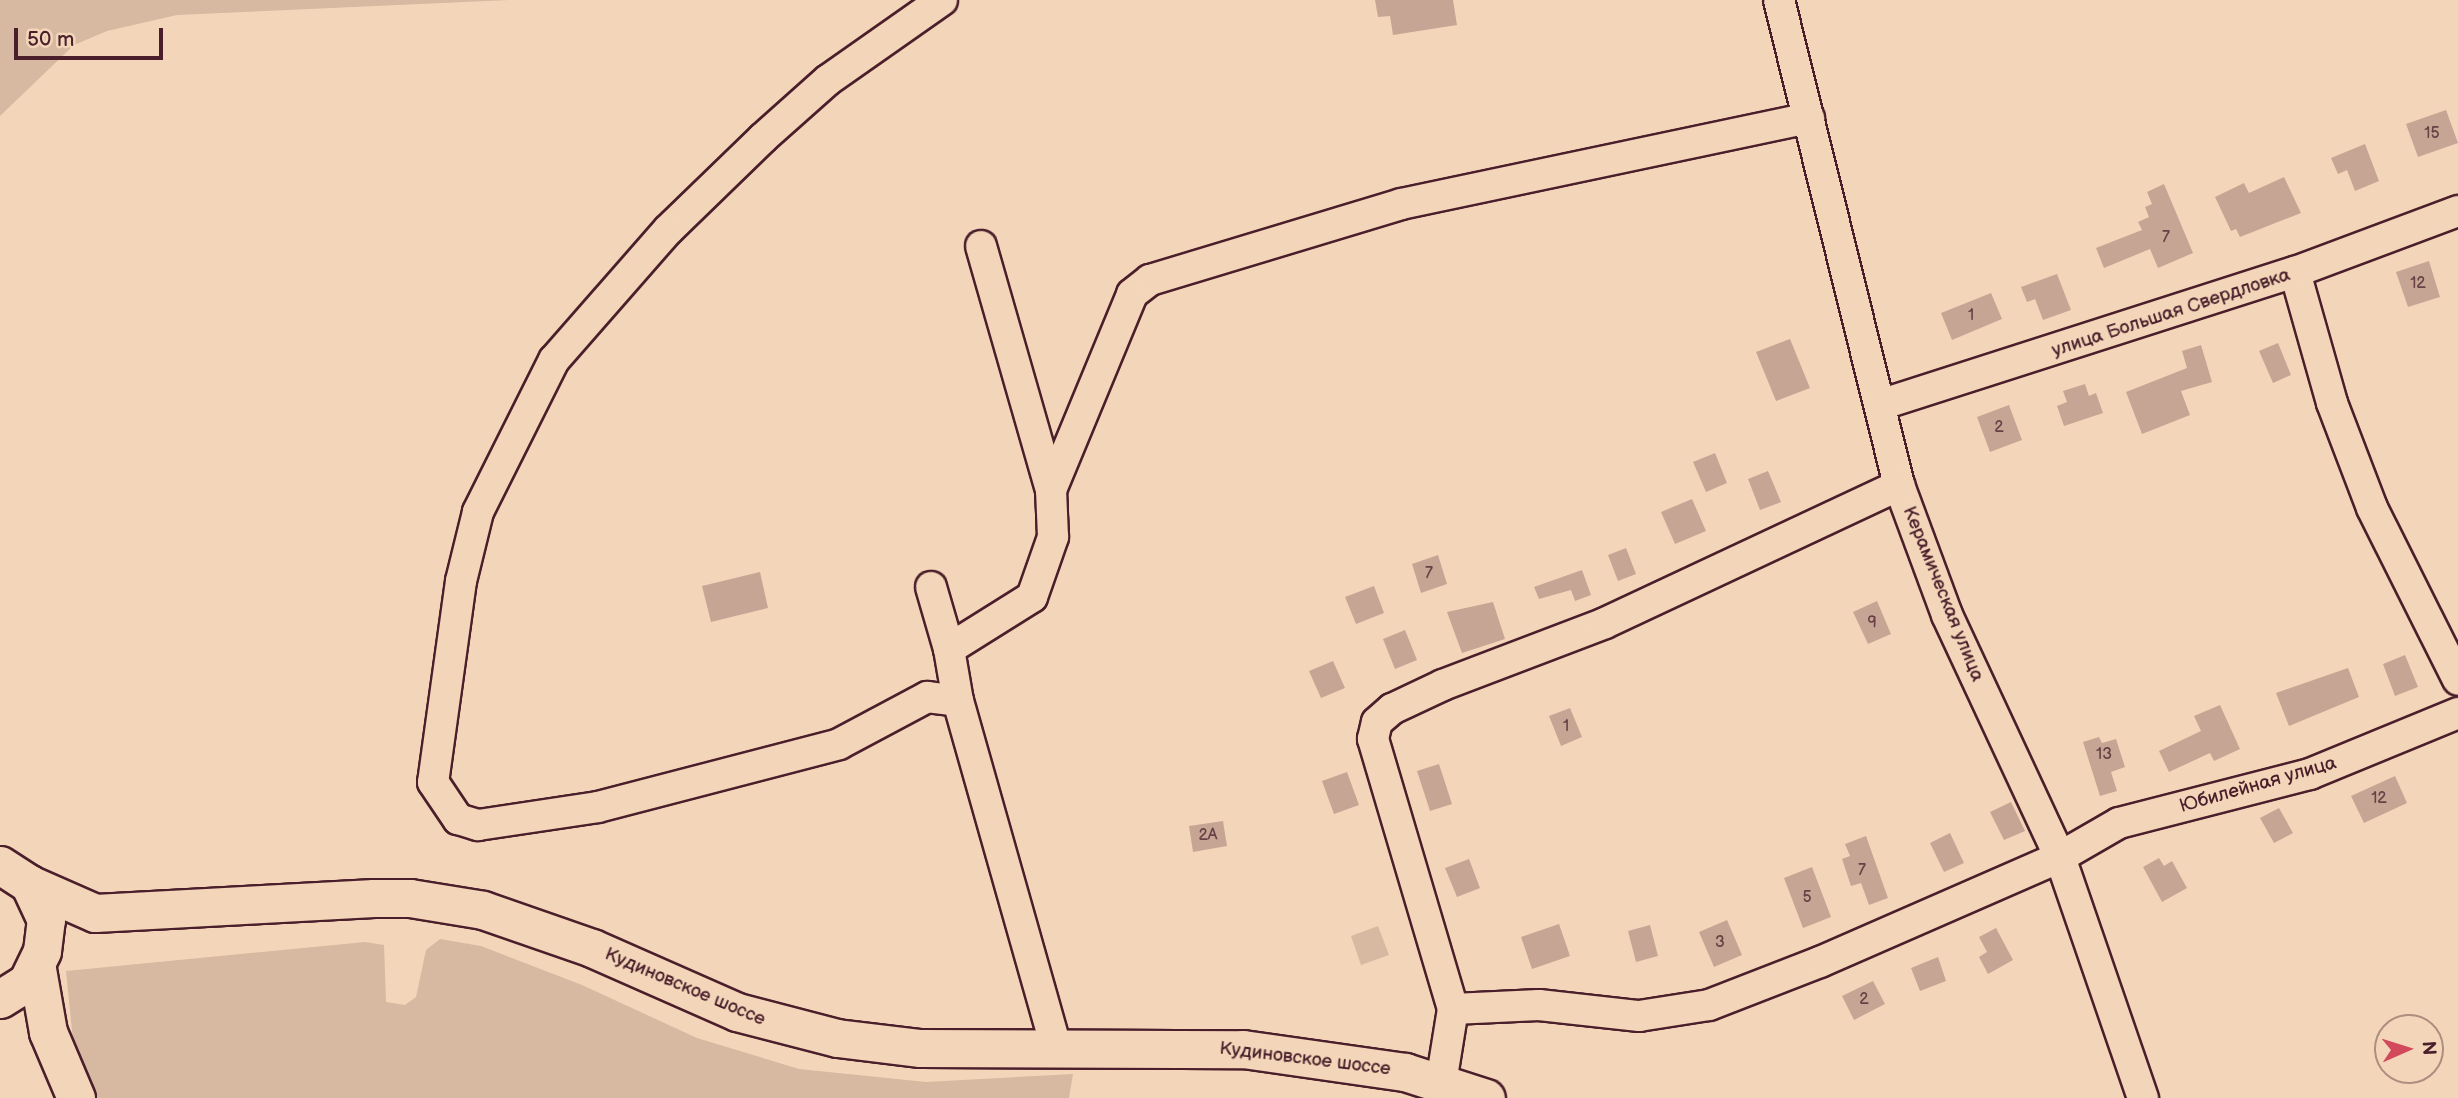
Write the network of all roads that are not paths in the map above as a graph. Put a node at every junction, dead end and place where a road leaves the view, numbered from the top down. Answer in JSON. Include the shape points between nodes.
{"nodes":[{"id":1,"x":942,"y":0,"type":"edge"},
{"id":2,"x":1779,"y":0,"type":"edge"},
{"id":3,"x":1809,"y":118,"type":"junction"},
{"id":4,"x":2458,"y":211,"type":"edge"},
{"id":5,"x":981,"y":246,"type":"dead end"},
{"id":6,"x":2295,"y":272,"type":"junction"},
{"id":7,"x":1880,"y":405,"type":"junction"},
{"id":8,"x":1899,"y":485,"type":"junction"},
{"id":9,"x":1051,"y":491,"type":"junction"},
{"id":10,"x":931,"y":587,"type":"dead end"},
{"id":11,"x":949,"y":649,"type":"junction"},
{"id":12,"x":2458,"y":680,"type":"edge"},
{"id":13,"x":958,"y":701,"type":"junction"},
{"id":14,"x":2458,"y":713,"type":"edge"},
{"id":15,"x":2060,"y":857,"type":"junction"},
{"id":16,"x":15,"y":874,"type":"edge"},
{"id":17,"x":95,"y":913,"type":"junction"},
{"id":18,"x":39,"y":960,"type":"junction"},
{"id":19,"x":0,"y":999,"type":"edge"},
{"id":20,"x":1453,"y":1009,"type":"junction"},
{"id":21,"x":1056,"y":1047,"type":"junction"},
{"id":22,"x":1441,"y":1083,"type":"junction"},
{"id":23,"x":76,"y":1098,"type":"edge"},
{"id":24,"x":1486,"y":1098,"type":"edge"},
{"id":25,"x":2143,"y":1098,"type":"edge"}],
"edges":[{"from":1,"to":13,"type":"street","via":[[828,80],[763,138],[668,230],[554,360],[478,512],[461,581],[433,782],[457,818],[478,825],[598,807],[839,744],[927,696]]},
{"from":2,"to":3,"type":"street","name":"Керамическая улица"},
{"from":3,"to":7,"type":"street","name":"Керамическая улица"},
{"from":3,"to":9,"type":"street","via":[[1401,204],[1150,280],[1132,294]]},
{"from":4,"to":6,"type":"street","name":"улица Большая Свердловка"},
{"from":5,"to":9,"type":"street"},
{"from":6,"to":7,"type":"street","name":"улица Большая Свердловка"},
{"from":6,"to":12,"type":"street","via":[[2332,404],[2372,508]]},
{"from":7,"to":8,"type":"street","name":"Керамическая улица"},
{"from":8,"to":15,"type":"street","name":"Керамическая улица","via":[[1947,615]]},
{"from":8,"to":20,"type":"street","via":[[1605,623],[1443,685],[1392,709],[1377,722],[1373,739]]},
{"from":9,"to":11,"type":"street","via":[[1053,537],[1032,597]]},
{"from":10,"to":11,"type":"street"},
{"from":11,"to":13,"type":"street"},
{"from":13,"to":21,"type":"street"},
{"from":14,"to":15,"type":"street","name":"Юбилейная улица","via":[[2310,774],[2119,823]]},
{"from":15,"to":20,"type":"street","name":"Юбилейная улица","via":[[1820,962],[1709,1005],[1639,1016],[1539,1005]]},
{"from":15,"to":25,"type":"street","name":"Керамическая улица"},
{"from":16,"to":17,"type":"main road","name":"Кудиновское шоссе"},
{"from":16,"to":18,"type":"main road","name":"Кудиновское шоссе","via":[[46,920]]},
{"from":17,"to":18,"type":"main road"},
{"from":17,"to":21,"type":"main road","name":"Кудиновское шоссе","via":[[361,898],[445,903],[554,933],[784,1028],[920,1048]]},
{"from":18,"to":19,"type":"main road","via":[[27,982]]},
{"from":18,"to":23,"type":"main road","name":"Кудиновское шоссе","via":[[48,1032]]},
{"from":20,"to":22,"type":"street"},
{"from":21,"to":22,"type":"main road","name":"Кудиновское шоссе","via":[[1243,1049],[1403,1082]]},
{"from":22,"to":24,"type":"main road","name":"Кудиновское шоссе"}]}
